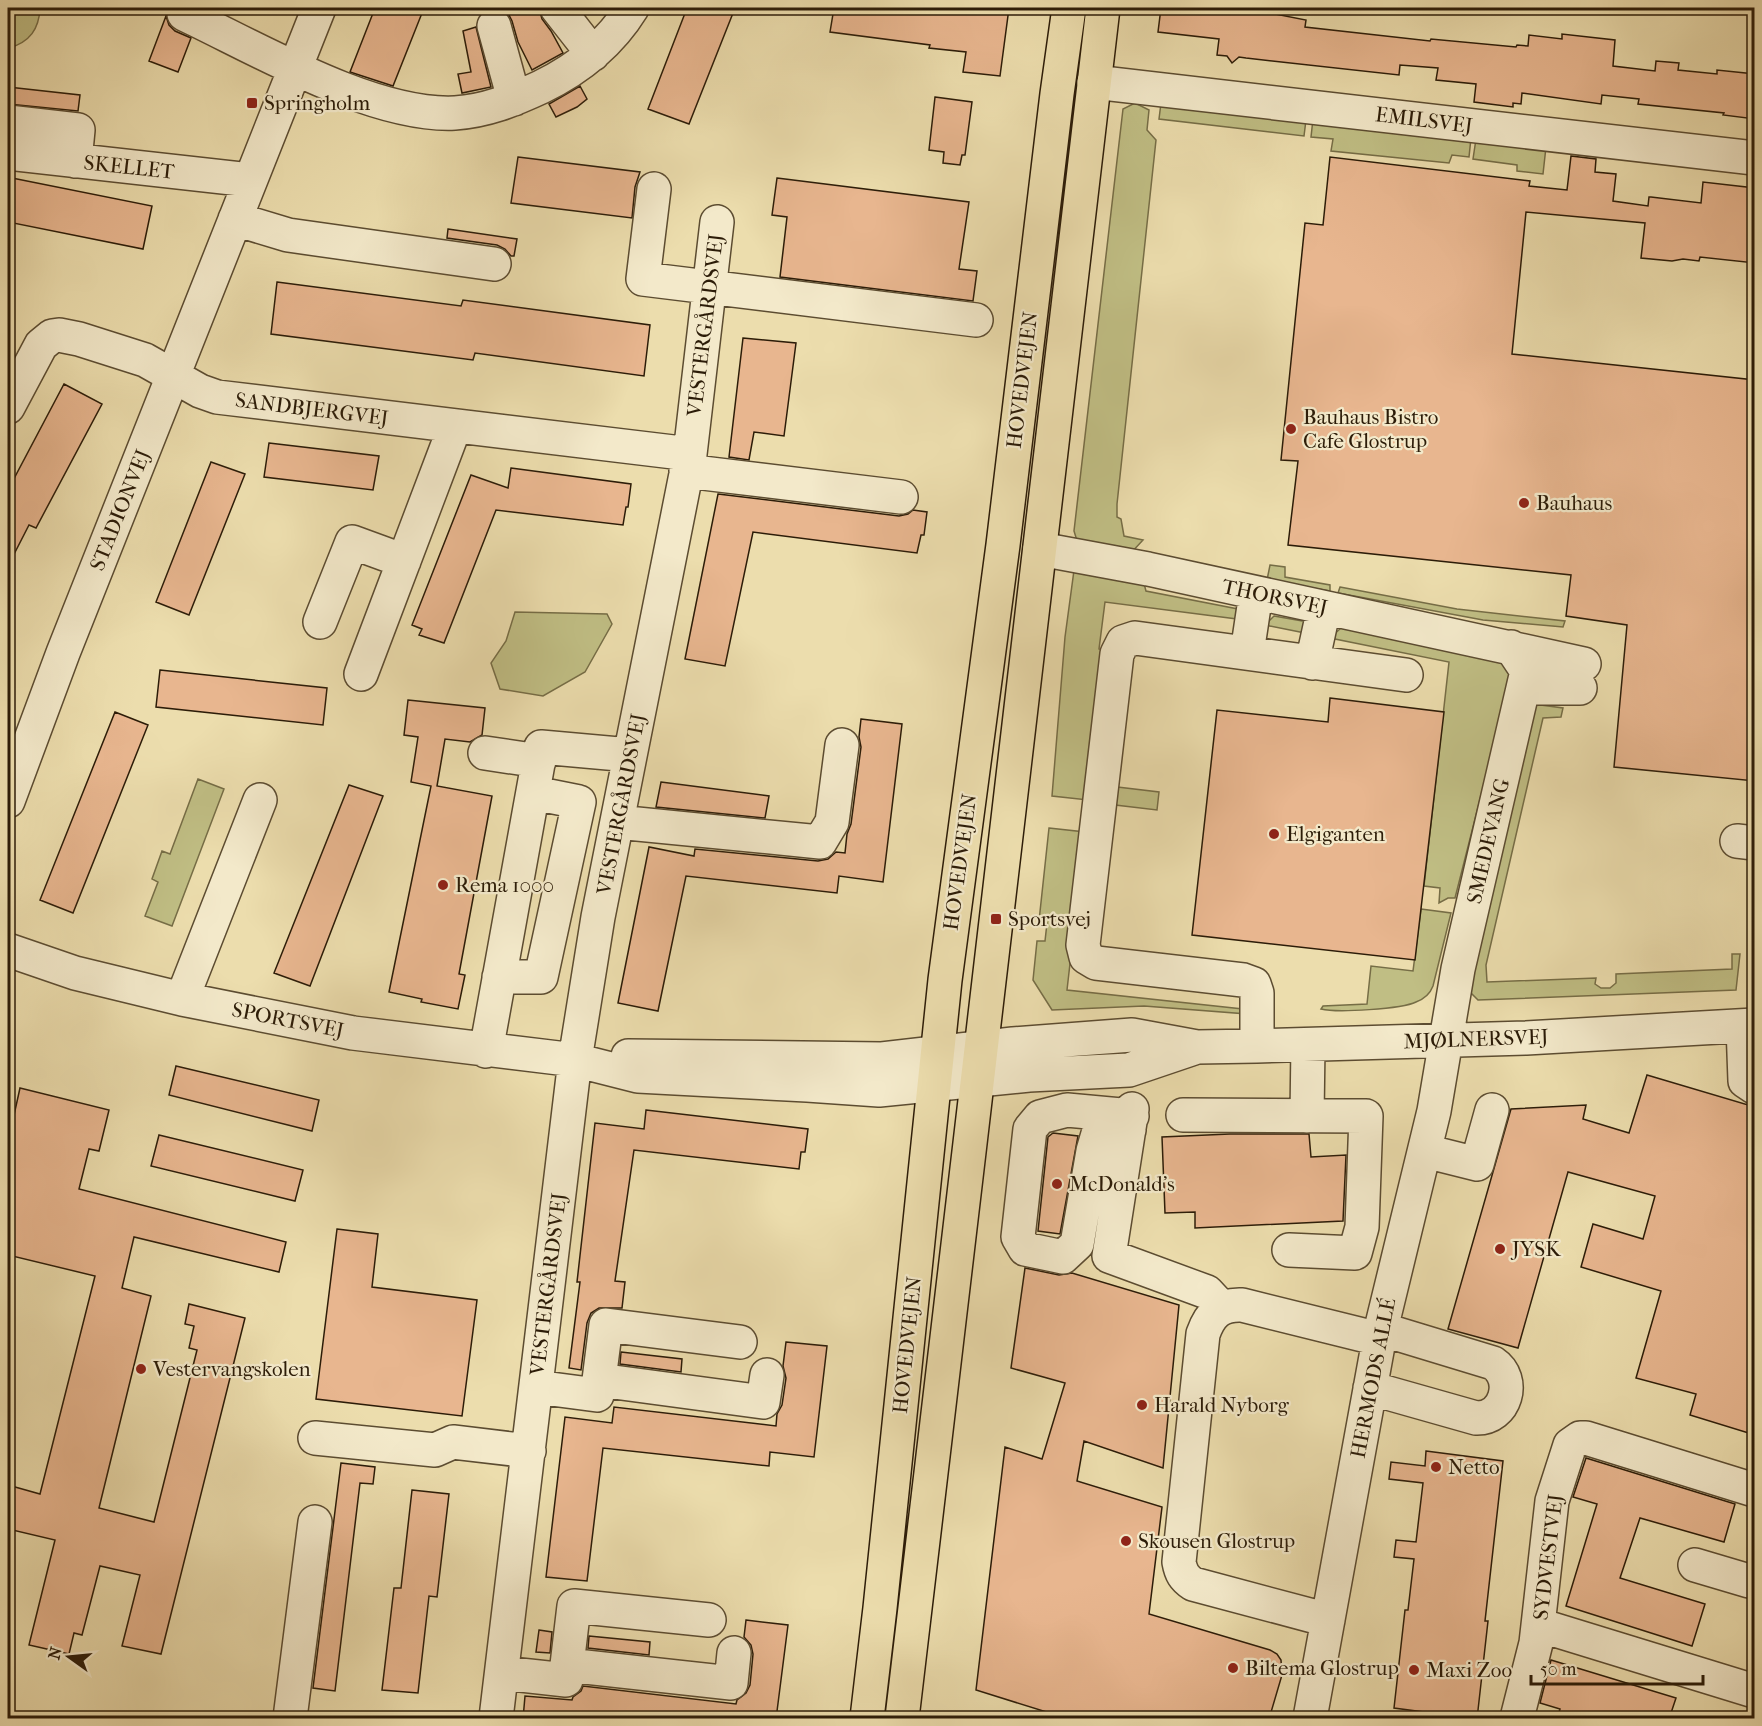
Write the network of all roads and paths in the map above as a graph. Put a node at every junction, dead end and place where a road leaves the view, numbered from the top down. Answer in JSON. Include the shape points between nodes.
{"nodes":[{"id":1,"x":319,"y":8,"type":"edge"},
{"id":2,"x":557,"y":8,"type":"edge"},
{"id":3,"x":632,"y":8,"type":"edge"},
{"id":4,"x":1069,"y":8,"type":"edge"},
{"id":5,"x":1103,"y":8,"type":"edge"},
{"id":6,"x":184,"y":14,"type":"dead end"},
{"id":7,"x":495,"y":26,"type":"dead end"},
{"id":8,"x":593,"y":54,"type":"junction"},
{"id":9,"x":295,"y":68,"type":"junction"},
{"id":10,"x":1094,"y":82,"type":"junction"},
{"id":11,"x":514,"y":99,"type":"junction"},
{"id":12,"x":8,"y":122,"type":"edge"},
{"id":13,"x":8,"y":153,"type":"edge"},
{"id":14,"x":1755,"y":158,"type":"edge"},
{"id":15,"x":75,"y":161,"type":"junction"},
{"id":16,"x":250,"y":180,"type":"junction"},
{"id":17,"x":654,"y":189,"type":"dead end"},
{"id":18,"x":235,"y":219,"type":"junction"},
{"id":19,"x":717,"y":222,"type":"dead end"},
{"id":20,"x":494,"y":264,"type":"dead end"},
{"id":21,"x":710,"y":286,"type":"junction"},
{"id":22,"x":976,"y":320,"type":"dead end"},
{"id":23,"x":173,"y":377,"type":"junction"},
{"id":24,"x":8,"y":407,"type":"edge"},
{"id":25,"x":455,"y":426,"type":"junction"},
{"id":26,"x":688,"y":463,"type":"junction"},
{"id":27,"x":901,"y":497,"type":"dead end"},
{"id":28,"x":1040,"y":549,"type":"junction"},
{"id":29,"x":404,"y":561,"type":"junction"},
{"id":30,"x":1256,"y":593,"type":"junction"},
{"id":31,"x":1324,"y":608,"type":"junction"},
{"id":32,"x":320,"y":622,"type":"dead end"},
{"id":33,"x":1511,"y":647,"type":"junction"},
{"id":34,"x":1247,"y":653,"type":"junction"},
{"id":35,"x":1312,"y":663,"type":"junction"},
{"id":36,"x":361,"y":674,"type":"dead end"},
{"id":37,"x":1406,"y":675,"type":"dead end"},
{"id":38,"x":1523,"y":688,"type":"junction"},
{"id":39,"x":842,"y":745,"type":"dead end"},
{"id":40,"x":485,"y":753,"type":"dead end"},
{"id":41,"x":630,"y":754,"type":"junction"},
{"id":42,"x":537,"y":777,"type":"junction"},
{"id":43,"x":8,"y":801,"type":"edge"},
{"id":44,"x":260,"y":801,"type":"dead end"},
{"id":45,"x":617,"y":822,"type":"junction"},
{"id":46,"x":8,"y":950,"type":"edge"},
{"id":47,"x":499,"y":977,"type":"junction"},
{"id":48,"x":182,"y":999,"type":"junction"},
{"id":49,"x":1752,"y":1024,"type":"edge"},
{"id":50,"x":1447,"y":1040,"type":"junction"},
{"id":51,"x":1308,"y":1045,"type":"junction"},
{"id":52,"x":1197,"y":1047,"type":"junction"},
{"id":53,"x":1257,"y":1047,"type":"junction"},
{"id":54,"x":981,"y":1048,"type":"junction"},
{"id":55,"x":486,"y":1051,"type":"junction"},
{"id":56,"x":575,"y":1060,"type":"junction"},
{"id":57,"x":935,"y":1069,"type":"junction"},
{"id":58,"x":1128,"y":1070,"type":"junction"},
{"id":59,"x":978,"y":1080,"type":"junction"},
{"id":60,"x":1755,"y":1087,"type":"edge"},
{"id":61,"x":1492,"y":1110,"type":"dead end"},
{"id":62,"x":1183,"y":1115,"type":"dead end"},
{"id":63,"x":1307,"y":1116,"type":"junction"},
{"id":64,"x":1130,"y":1123,"type":"junction"},
{"id":65,"x":1425,"y":1151,"type":"junction"},
{"id":66,"x":1289,"y":1250,"type":"dead end"},
{"id":67,"x":1221,"y":1307,"type":"junction"},
{"id":68,"x":1380,"y":1334,"type":"junction"},
{"id":69,"x":740,"y":1342,"type":"dead end"},
{"id":70,"x":767,"y":1376,"type":"dead end"},
{"id":71,"x":599,"y":1380,"type":"junction"},
{"id":72,"x":536,"y":1387,"type":"junction"},
{"id":73,"x":1370,"y":1388,"type":"junction"},
{"id":74,"x":315,"y":1438,"type":"dead end"},
{"id":75,"x":529,"y":1450,"type":"junction"},
{"id":76,"x":1755,"y":1490,"type":"edge"},
{"id":77,"x":315,"y":1522,"type":"dead end"},
{"id":78,"x":1695,"y":1565,"type":"dead end"},
{"id":79,"x":1749,"y":1581,"type":"dead end"},
{"id":80,"x":709,"y":1620,"type":"dead end"},
{"id":81,"x":1328,"y":1620,"type":"junction"},
{"id":82,"x":1539,"y":1625,"type":"junction"},
{"id":83,"x":734,"y":1653,"type":"dead end"},
{"id":84,"x":567,"y":1665,"type":"junction"},
{"id":85,"x":502,"y":1673,"type":"junction"},
{"id":86,"x":1755,"y":1691,"type":"edge"},
{"id":87,"x":290,"y":1719,"type":"edge"},
{"id":88,"x":496,"y":1719,"type":"edge"},
{"id":89,"x":867,"y":1719,"type":"edge"},
{"id":90,"x":902,"y":1719,"type":"edge"},
{"id":91,"x":1310,"y":1719,"type":"edge"},
{"id":92,"x":1517,"y":1719,"type":"edge"}],
"edges":[{"from":1,"to":9,"type":"street","name":"STADIONVEJ"},
{"from":2,"to":8,"type":"street"},
{"from":3,"to":8,"type":"street"},
{"from":4,"to":57,"type":"main road","name":"HOVEDVEJEN"},
{"from":5,"to":10,"type":"main road","name":"HOVEDVEJEN"},
{"from":6,"to":9,"type":"street"},
{"from":7,"to":11,"type":"street"},
{"from":8,"to":11,"type":"street","via":[[552,81]]},
{"from":9,"to":11,"type":"street","via":[[406,109],[455,113]]},
{"from":9,"to":16,"type":"street","name":"STADIONVEJ"},
{"from":10,"to":14,"type":"street","name":"EMILSVEJ"},
{"from":10,"to":28,"type":"main road","name":"HOVEDVEJEN"},
{"from":12,"to":15,"type":"street","via":[[78,130]]},
{"from":13,"to":15,"type":"street","name":"SKELLET"},
{"from":15,"to":16,"type":"street","name":"SKELLET"},
{"from":16,"to":18,"type":"street","name":"STADIONVEJ"},
{"from":17,"to":21,"type":"street","via":[[643,279]]},
{"from":18,"to":20,"type":"street","via":[[285,234]]},
{"from":18,"to":23,"type":"street","name":"STADIONVEJ"},
{"from":19,"to":21,"type":"street","name":"VESTERGÅRDSVEJ"},
{"from":21,"to":22,"type":"street"},
{"from":21,"to":26,"type":"street","name":"VESTERGÅRDSVEJ"},
{"from":23,"to":24,"type":"street","name":"SANDBJERGVEJ","via":[[139,358],[67,335],[52,336],[37,351]]},
{"from":23,"to":25,"type":"street","name":"SANDBJERGVEJ","via":[[217,397]]},
{"from":23,"to":43,"type":"street","name":"STADIONVEJ"},
{"from":25,"to":26,"type":"street","name":"SANDBJERGVEJ"},
{"from":25,"to":29,"type":"street"},
{"from":26,"to":27,"type":"street","name":"SANDBJERGVEJ"},
{"from":26,"to":41,"type":"street","name":"VESTERGÅRDSVEJ"},
{"from":28,"to":30,"type":"street","name":"THORSVEJ"},
{"from":28,"to":54,"type":"main road","name":"HOVEDVEJEN"},
{"from":29,"to":32,"type":"street","via":[[352,542]]},
{"from":29,"to":36,"type":"street"},
{"from":30,"to":31,"type":"street","name":"THORSVEJ"},
{"from":30,"to":34,"type":"street"},
{"from":31,"to":33,"type":"street","name":"THORSVEJ"},
{"from":31,"to":35,"type":"street"},
{"from":33,"to":38,"type":"street","name":"SMEDEVANG","via":[[1527,671]]},
{"from":33,"to":38,"type":"street","name":"THORSVEJ","via":[[1582,676]]},
{"from":34,"to":35,"type":"street"},
{"from":34,"to":53,"type":"street","via":[[1135,638],[1120,647],[1083,945],[1086,957],[1096,963],[1254,984]]},
{"from":35,"to":37,"type":"street"},
{"from":38,"to":50,"type":"street","name":"SMEDEVANG","via":[[1458,969]]},
{"from":39,"to":45,"type":"street","via":[[832,822],[820,842]]},
{"from":40,"to":42,"type":"street"},
{"from":41,"to":42,"type":"street","via":[[541,747]]},
{"from":41,"to":45,"type":"street","name":"VESTERGÅRDSVEJ"},
{"from":42,"to":47,"type":"street"},
{"from":42,"to":47,"type":"street","via":[[579,802],[541,977]]},
{"from":44,"to":48,"type":"street"},
{"from":45,"to":56,"type":"street","name":"VESTERGÅRDSVEJ"},
{"from":46,"to":48,"type":"street","name":"SPORTSVEJ","via":[[75,973]]},
{"from":47,"to":55,"type":"street"},
{"from":48,"to":55,"type":"street","name":"SPORTSVEJ","via":[[353,1033]]},
{"from":49,"to":50,"type":"street","name":"MJØLNERSVEJ"},
{"from":49,"to":60,"type":"street","via":[[1745,1081]]},
{"from":50,"to":51,"type":"street","name":"MJØLNERSVEJ"},
{"from":50,"to":65,"type":"street","name":"HERMODS ALLÉ"},
{"from":51,"to":53,"type":"street","name":"MJØLNERSVEJ"},
{"from":51,"to":63,"type":"street"},
{"from":52,"to":53,"type":"street","name":"MJØLNERSVEJ"},
{"from":52,"to":54,"type":"street","name":"MJØLNERSVEJ","via":[[1132,1035]]},
{"from":52,"to":58,"type":"street","name":"MJØLNERSVEJ"},
{"from":54,"to":57,"type":"street","name":"SPORTSVEJ"},
{"from":54,"to":59,"type":"main road","name":"HOVEDVEJEN"},
{"from":55,"to":56,"type":"street","name":"SPORTSVEJ"},
{"from":56,"to":57,"type":"street","name":"SPORTSVEJ","via":[[641,1054],[882,1059]]},
{"from":56,"to":72,"type":"street","name":"VESTERGÅRDSVEJ"},
{"from":57,"to":59,"type":"street","name":"SPORTSVEJ"},
{"from":57,"to":89,"type":"main road","name":"HOVEDVEJEN"},
{"from":58,"to":59,"type":"street","name":"MJØLNERSVEJ"},
{"from":58,"to":64,"type":"street","via":[[1136,1085]]},
{"from":59,"to":90,"type":"main road","name":"HOVEDVEJEN"},
{"from":61,"to":65,"type":"street","via":[[1477,1164]]},
{"from":62,"to":63,"type":"street"},
{"from":63,"to":66,"type":"street","via":[[1366,1116],[1362,1227],[1355,1253]]},
{"from":64,"to":64,"type":"street","via":[[1067,1110],[1040,1117],[1030,1129],[1017,1237],[1025,1249],[1063,1257],[1077,1244],[1098,1134]]},
{"from":64,"to":67,"type":"street","via":[[1109,1256],[1206,1292]]},
{"from":65,"to":68,"type":"street","name":"HERMODS ALLÉ"},
{"from":67,"to":68,"type":"street","via":[[1242,1305]]},
{"from":67,"to":81,"type":"street","via":[[1203,1334],[1181,1572],[1193,1584]]},
{"from":68,"to":73,"type":"street","name":"HERMODS ALLÉ"},
{"from":68,"to":73,"type":"street","via":[[1493,1363],[1504,1375],[1505,1393],[1498,1411],[1476,1418]]},
{"from":69,"to":71,"type":"street","via":[[606,1325]]},
{"from":70,"to":71,"type":"street","via":[[763,1402]]},
{"from":71,"to":72,"type":"street","name":"VESTERGÅRDSVEJ","via":[[597,1395]]},
{"from":72,"to":75,"type":"street","name":"VESTERGÅRDSVEJ"},
{"from":73,"to":81,"type":"street","name":"HERMODS ALLÉ"},
{"from":74,"to":75,"type":"street","via":[[435,1449],[453,1442]]},
{"from":75,"to":85,"type":"street","name":"VESTERGÅRDSVEJ"},
{"from":76,"to":82,"type":"street","name":"SYDVESTVEJ","via":[[1586,1438],[1574,1441],[1567,1451],[1552,1501]]},
{"from":77,"to":87,"type":"street"},
{"from":78,"to":79,"type":"street"},
{"from":80,"to":84,"type":"street","via":[[574,1606]]},
{"from":81,"to":91,"type":"street","name":"HERMODS ALLÉ"},
{"from":82,"to":86,"type":"street"},
{"from":82,"to":92,"type":"street","name":"SYDVESTVEJ"},
{"from":83,"to":84,"type":"street","via":[[731,1683]]},
{"from":84,"to":85,"type":"street","via":[[566,1680]]},
{"from":85,"to":88,"type":"street","name":"VESTERGÅRDSVEJ"}]}
